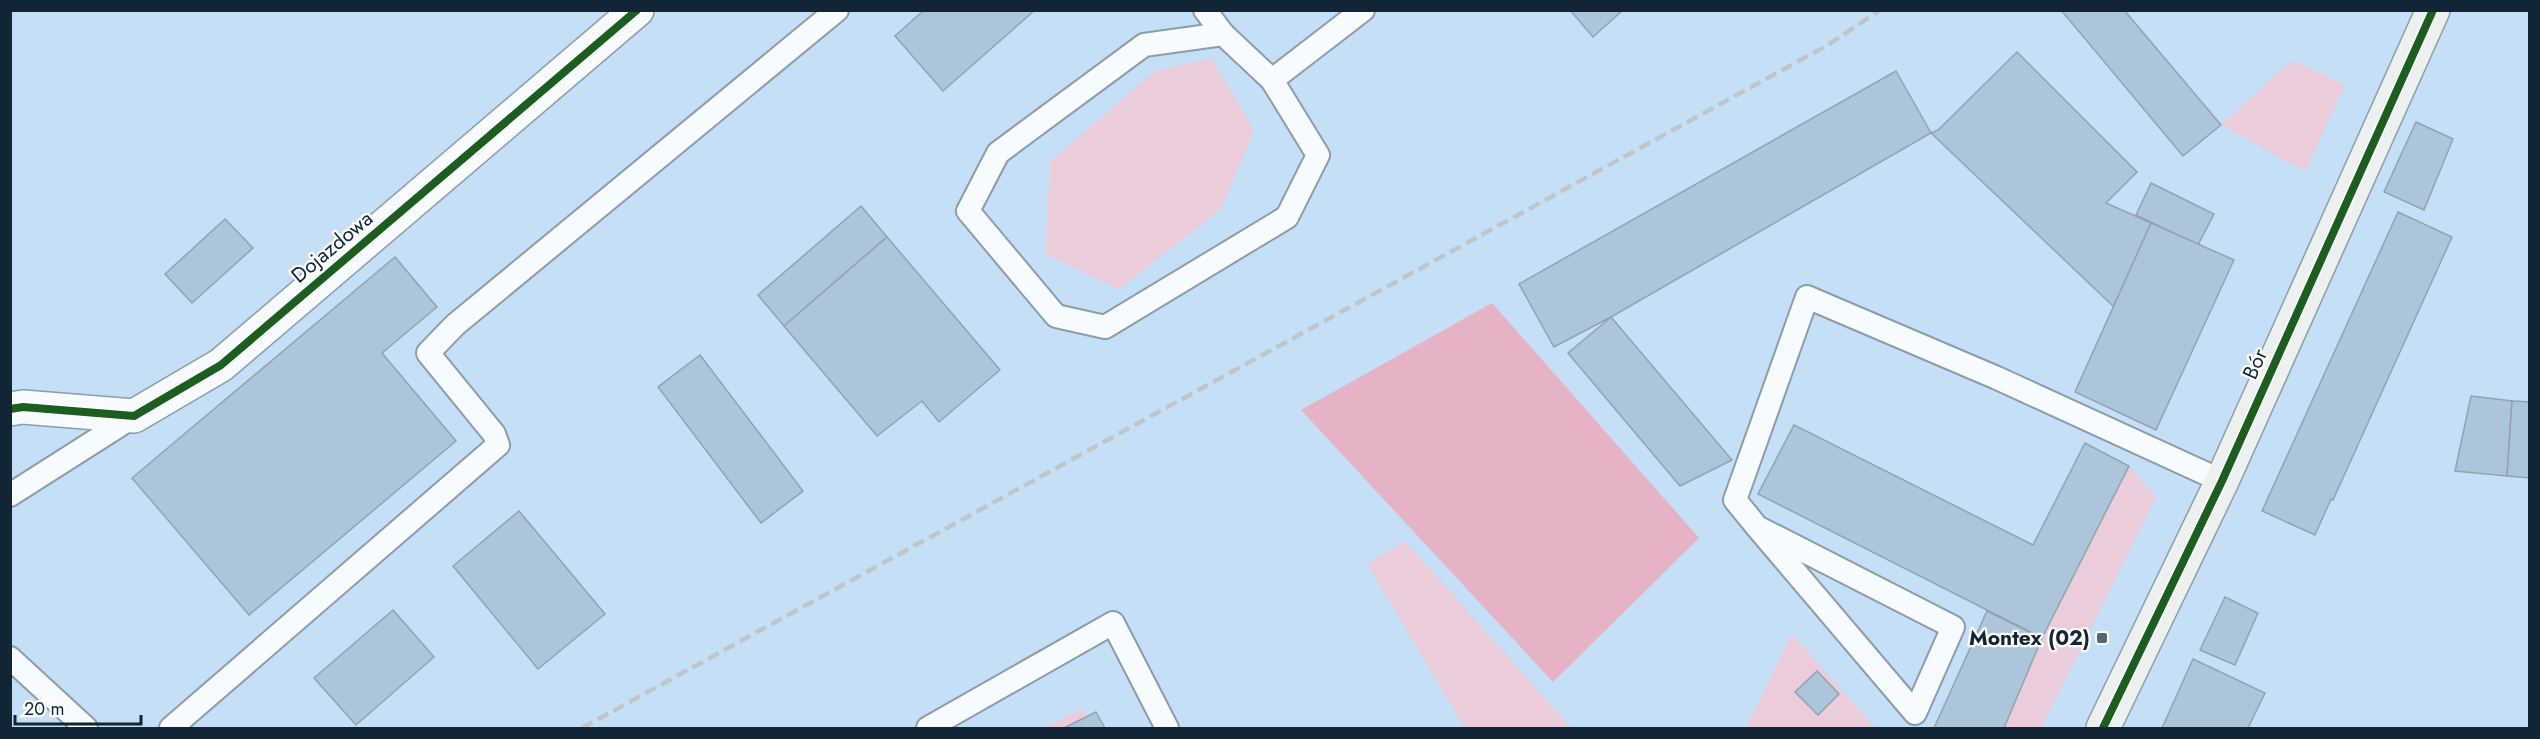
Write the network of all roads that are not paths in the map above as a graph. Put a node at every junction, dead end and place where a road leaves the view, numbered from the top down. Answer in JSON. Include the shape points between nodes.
{"nodes":[{"id":1,"x":637,"y":10,"type":"edge"},
{"id":2,"x":837,"y":10,"type":"edge"},
{"id":3,"x":1205,"y":10,"type":"edge"},
{"id":4,"x":1363,"y":10,"type":"edge"},
{"id":5,"x":2433,"y":10,"type":"edge"},
{"id":6,"x":1222,"y":34,"type":"junction"},
{"id":7,"x":1272,"y":80,"type":"junction"},
{"id":8,"x":10,"y":409,"type":"edge"},
{"id":9,"x":134,"y":416,"type":"junction"},
{"id":10,"x":2222,"y":481,"type":"junction"},
{"id":11,"x":10,"y":495,"type":"edge"},
{"id":12,"x":1757,"y":527,"type":"junction"},
{"id":13,"x":10,"y":658,"type":"edge"},
{"id":14,"x":86,"y":729,"type":"edge"},
{"id":15,"x":171,"y":729,"type":"edge"},
{"id":16,"x":928,"y":729,"type":"edge"},
{"id":17,"x":1167,"y":729,"type":"edge"},
{"id":18,"x":2103,"y":729,"type":"edge"}],
"edges":[{"from":1,"to":9,"type":"street","name":"Dojazdowa","via":[[221,365]]},
{"from":2,"to":15,"type":"lane","via":[[455,325],[428,353],[494,434],[498,445]]},
{"from":3,"to":6,"type":"lane"},
{"from":4,"to":7,"type":"lane"},
{"from":5,"to":10,"type":"street","name":"Bór"},
{"from":6,"to":7,"type":"lane"},
{"from":6,"to":7,"type":"lane","via":[[1144,45],[998,153],[968,211],[1056,316],[1106,327],[1287,217],[1318,155]]},
{"from":8,"to":9,"type":"street"},
{"from":9,"to":11,"type":"lane"},
{"from":10,"to":12,"type":"lane","via":[[1997,378],[1806,297],[1735,500]]},
{"from":10,"to":18,"type":"street","name":"Bór"},
{"from":12,"to":12,"type":"lane","via":[[1855,642],[1915,713],[1953,627]]},
{"from":13,"to":14,"type":"lane"},
{"from":16,"to":17,"type":"lane","via":[[1113,623]]}]}
